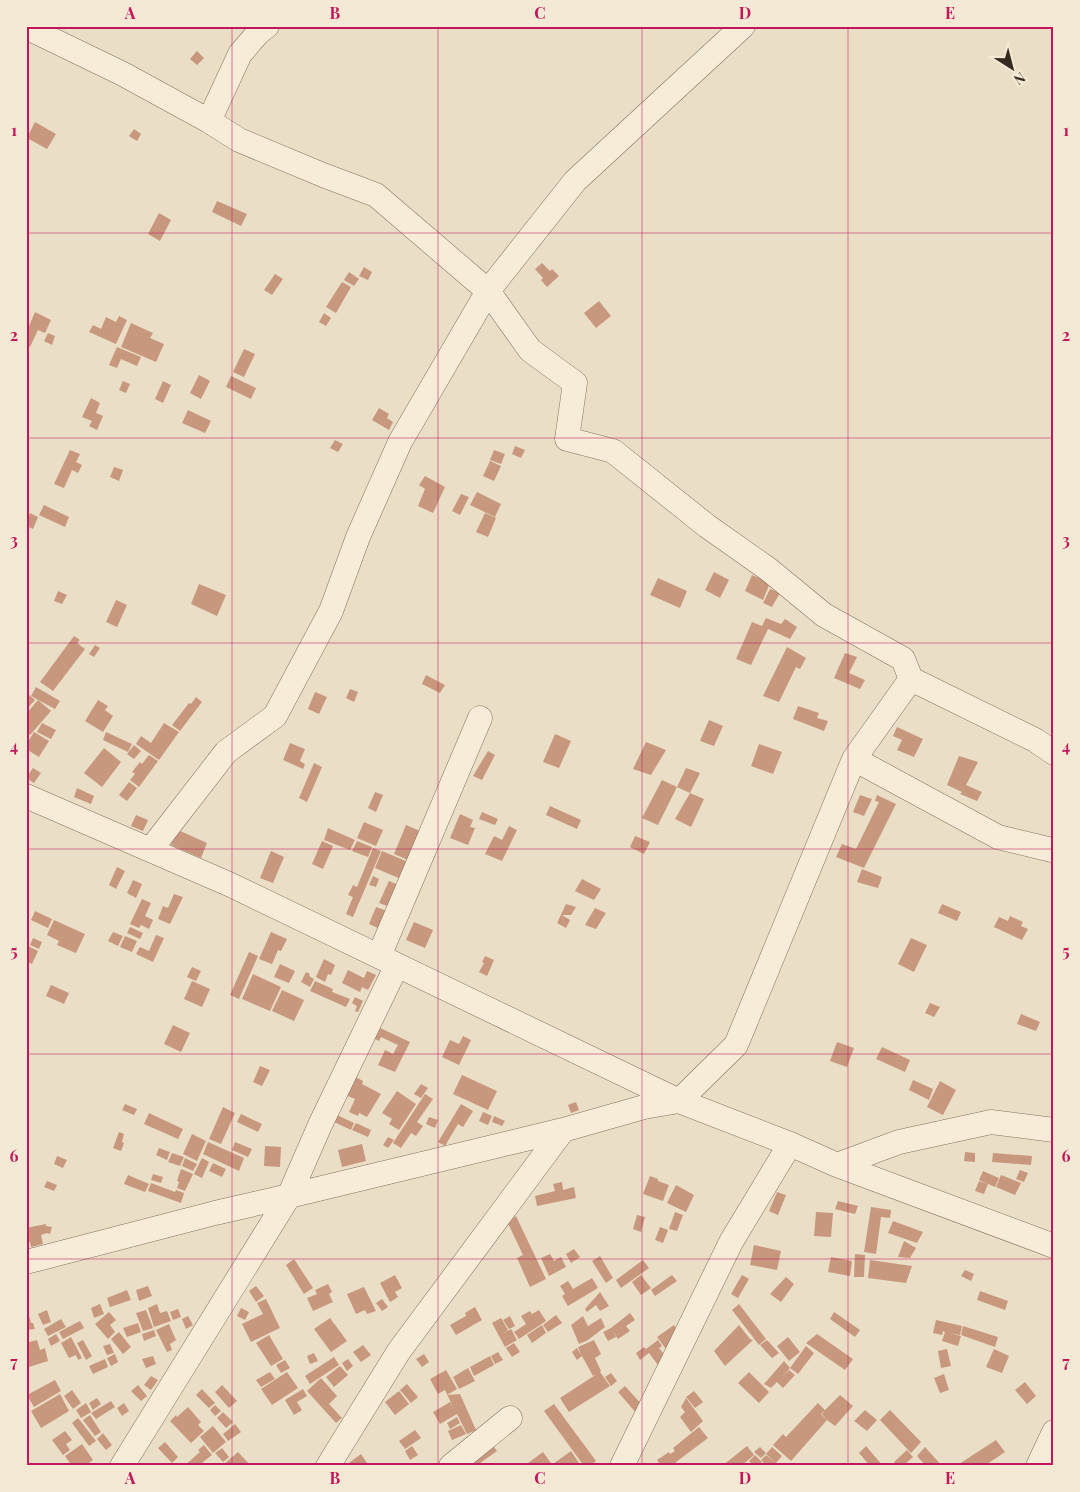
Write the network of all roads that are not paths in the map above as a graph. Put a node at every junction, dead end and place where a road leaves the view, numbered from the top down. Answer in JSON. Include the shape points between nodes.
{"nodes":[{"id":1,"x":267,"y":26,"type":"edge"},
{"id":2,"x":743,"y":26,"type":"edge"},
{"id":3,"x":26,"y":27,"type":"edge"},
{"id":4,"x":209,"y":121,"type":"junction"},
{"id":5,"x":488,"y":290,"type":"junction"},
{"id":6,"x":911,"y":679,"type":"junction"},
{"id":7,"x":480,"y":718,"type":"dead end"},
{"id":8,"x":1054,"y":753,"type":"edge"},
{"id":9,"x":854,"y":759,"type":"junction"},
{"id":10,"x":26,"y":796,"type":"edge"},
{"id":11,"x":150,"y":849,"type":"junction"},
{"id":12,"x":1054,"y":849,"type":"edge"},
{"id":13,"x":388,"y":961,"type":"junction"},
{"id":14,"x":678,"y":1101,"type":"junction"},
{"id":15,"x":562,"y":1130,"type":"junction"},
{"id":16,"x":1054,"y":1130,"type":"edge"},
{"id":17,"x":790,"y":1144,"type":"junction"},
{"id":18,"x":837,"y":1165,"type":"junction"},
{"id":19,"x":289,"y":1196,"type":"junction"},
{"id":20,"x":1054,"y":1246,"type":"edge"},
{"id":21,"x":26,"y":1262,"type":"edge"},
{"id":22,"x":510,"y":1418,"type":"dead end"},
{"id":23,"x":1054,"y":1432,"type":"edge"},
{"id":24,"x":122,"y":1466,"type":"edge"},
{"id":25,"x":328,"y":1466,"type":"edge"},
{"id":26,"x":451,"y":1466,"type":"edge"},
{"id":27,"x":622,"y":1466,"type":"edge"},
{"id":28,"x":1038,"y":1466,"type":"edge"}],
"edges":[{"from":1,"to":4,"type":"street","via":[[240,54]]},
{"from":2,"to":5,"type":"street","via":[[575,181]]},
{"from":3,"to":4,"type":"street","via":[[123,74]]},
{"from":4,"to":5,"type":"street","via":[[239,140],[376,195]]},
{"from":5,"to":6,"type":"street","via":[[530,350],[575,383],[567,439],[613,451],[824,615],[903,659]]},
{"from":5,"to":11,"type":"street","via":[[400,442],[358,537],[332,611],[275,716],[226,752]]},
{"from":6,"to":8,"type":"street","via":[[1035,740]]},
{"from":6,"to":9,"type":"street"},
{"from":7,"to":13,"type":"street"},
{"from":9,"to":12,"type":"street","via":[[998,837]]},
{"from":9,"to":14,"type":"street","via":[[736,1045]]},
{"from":10,"to":11,"type":"street"},
{"from":11,"to":13,"type":"street"},
{"from":13,"to":14,"type":"street"},
{"from":13,"to":19,"type":"street"},
{"from":14,"to":15,"type":"street"},
{"from":14,"to":17,"type":"street"},
{"from":15,"to":19,"type":"street"},
{"from":15,"to":25,"type":"street","via":[[399,1351]]},
{"from":16,"to":18,"type":"street","via":[[990,1122],[899,1142]]},
{"from":17,"to":18,"type":"street"},
{"from":17,"to":27,"type":"street","via":[[731,1242]]},
{"from":18,"to":20,"type":"street"},
{"from":19,"to":21,"type":"street"},
{"from":19,"to":24,"type":"street"},
{"from":22,"to":26,"type":"street"},
{"from":23,"to":28,"type":"street"}]}
